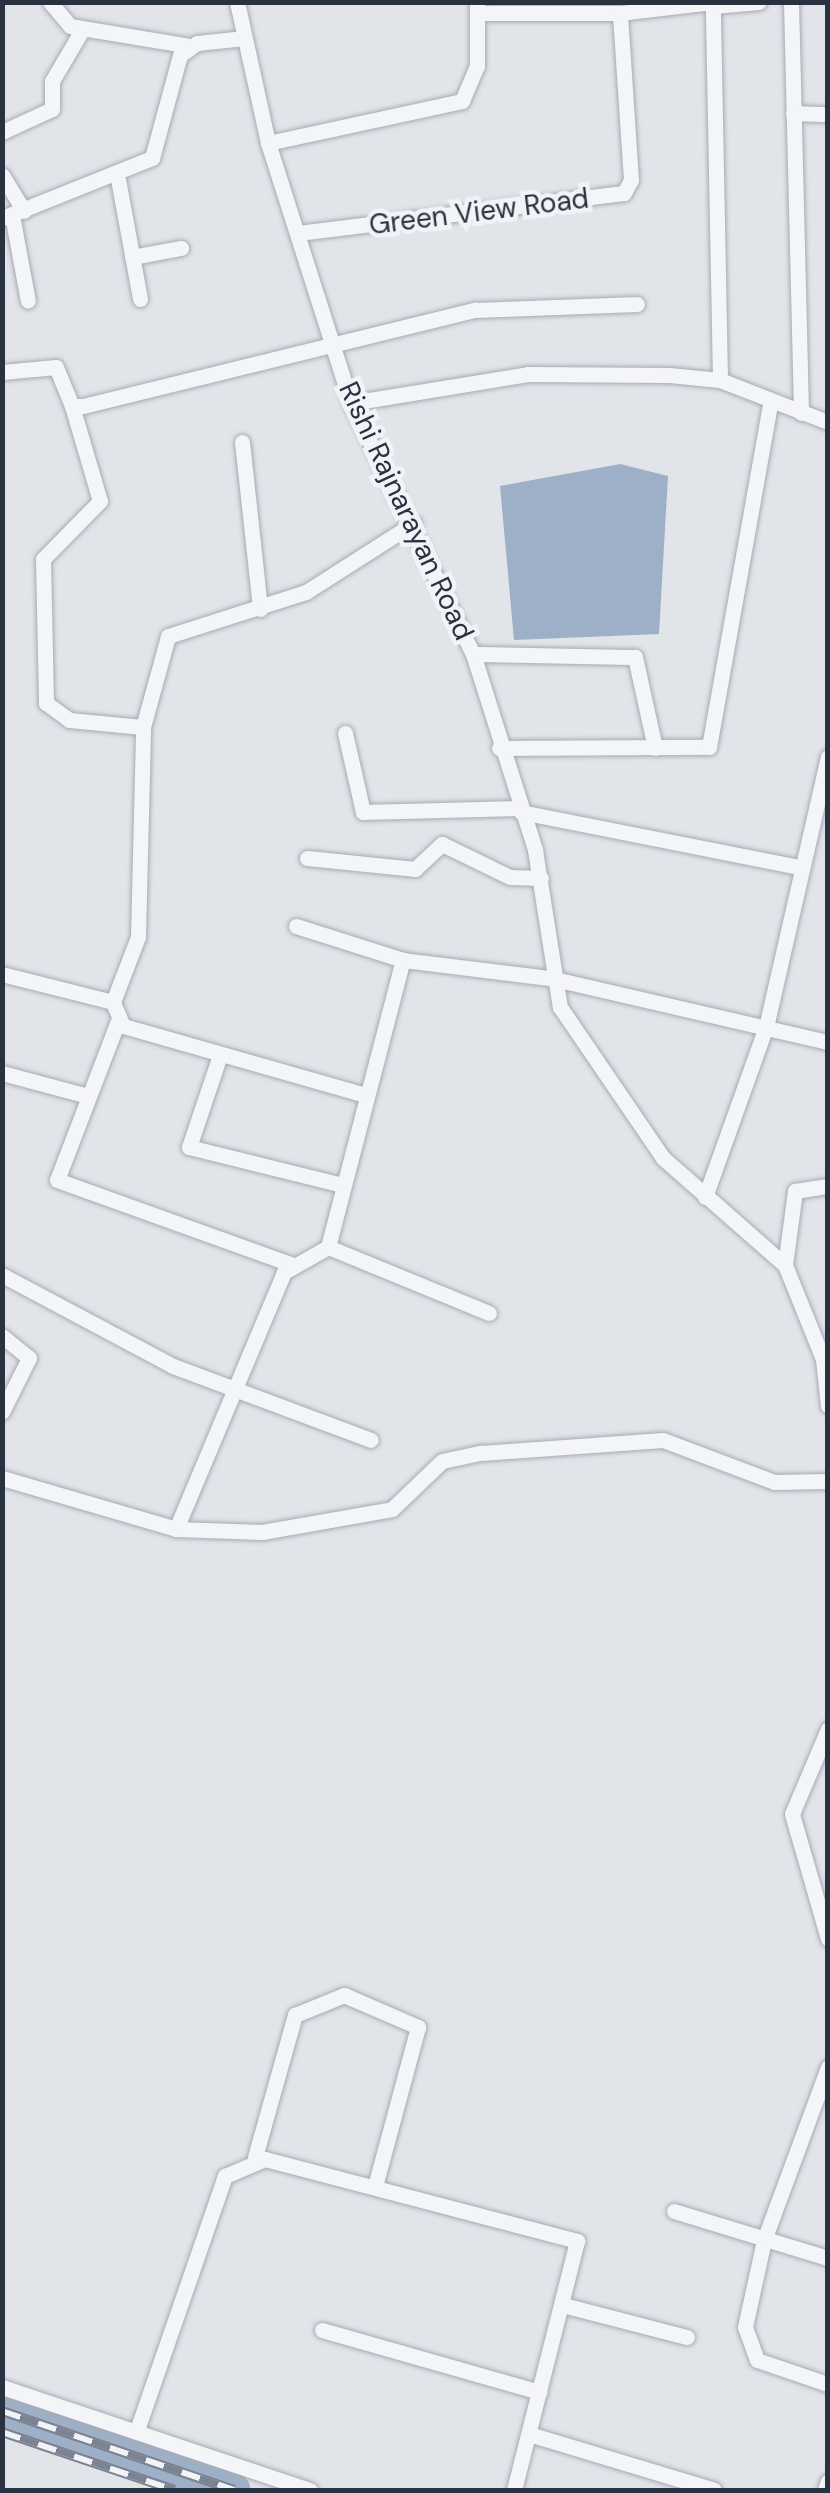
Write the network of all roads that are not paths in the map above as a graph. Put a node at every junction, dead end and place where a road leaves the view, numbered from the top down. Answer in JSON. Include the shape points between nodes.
{"nodes":[{"id":1,"x":50,"y":2,"type":"edge"},
{"id":2,"x":237,"y":2,"type":"edge"},
{"id":3,"x":759,"y":2,"type":"edge"},
{"id":4,"x":792,"y":2,"type":"edge"},
{"id":5,"x":713,"y":4,"type":"edge"},
{"id":6,"x":477,"y":8,"type":"edge"},
{"id":7,"x":584,"y":9,"type":"edge"},
{"id":8,"x":620,"y":13,"type":"junction"},
{"id":9,"x":82,"y":30,"type":"junction"},
{"id":10,"x":245,"y":38,"type":"junction"},
{"id":11,"x":189,"y":46,"type":"junction"},
{"id":12,"x":794,"y":113,"type":"junction"},
{"id":13,"x":828,"y":114,"type":"edge"},
{"id":14,"x":2,"y":132,"type":"edge"},
{"id":15,"x":268,"y":143,"type":"junction"},
{"id":16,"x":2,"y":175,"type":"edge"},
{"id":17,"x":118,"y":179,"type":"junction"},
{"id":18,"x":13,"y":214,"type":"edge"},
{"id":19,"x":298,"y":233,"type":"junction"},
{"id":20,"x":181,"y":248,"type":"dead end"},
{"id":21,"x":132,"y":257,"type":"junction"},
{"id":22,"x":140,"y":298,"type":"dead end"},
{"id":23,"x":28,"y":300,"type":"dead end"},
{"id":24,"x":636,"y":304,"type":"dead end"},
{"id":25,"x":330,"y":339,"type":"junction"},
{"id":26,"x":2,"y":372,"type":"edge"},
{"id":27,"x":720,"y":380,"type":"junction"},
{"id":28,"x":350,"y":403,"type":"junction"},
{"id":29,"x":770,"y":403,"type":"junction"},
{"id":30,"x":72,"y":406,"type":"junction"},
{"id":31,"x":800,"y":412,"type":"junction"},
{"id":32,"x":828,"y":422,"type":"edge"},
{"id":33,"x":242,"y":442,"type":"dead end"},
{"id":34,"x":414,"y":523,"type":"junction"},
{"id":35,"x":260,"y":609,"type":"junction"},
{"id":36,"x":473,"y":654,"type":"junction"},
{"id":37,"x":143,"y":728,"type":"junction"},
{"id":38,"x":344,"y":734,"type":"dead end"},
{"id":39,"x":498,"y":748,"type":"junction"},
{"id":40,"x":655,"y":748,"type":"junction"},
{"id":41,"x":828,"y":757,"type":"edge"},
{"id":42,"x":823,"y":794,"type":"edge"},
{"id":43,"x":520,"y":810,"type":"junction"},
{"id":44,"x":307,"y":858,"type":"dead end"},
{"id":45,"x":800,"y":867,"type":"junction"},
{"id":46,"x":541,"y":878,"type":"junction"},
{"id":47,"x":296,"y":926,"type":"dead end"},
{"id":48,"x":403,"y":960,"type":"junction"},
{"id":49,"x":2,"y":974,"type":"edge"},
{"id":50,"x":550,"y":978,"type":"junction"},
{"id":51,"x":113,"y":1002,"type":"junction"},
{"id":52,"x":118,"y":1021,"type":"junction"},
{"id":53,"x":766,"y":1028,"type":"junction"},
{"id":54,"x":828,"y":1042,"type":"edge"},
{"id":55,"x":219,"y":1058,"type":"junction"},
{"id":56,"x":2,"y":1073,"type":"edge"},
{"id":57,"x":362,"y":1094,"type":"junction"},
{"id":58,"x":88,"y":1096,"type":"junction"},
{"id":59,"x":343,"y":1186,"type":"junction"},
{"id":60,"x":828,"y":1186,"type":"edge"},
{"id":61,"x":705,"y":1197,"type":"junction"},
{"id":62,"x":328,"y":1247,"type":"junction"},
{"id":63,"x":293,"y":1265,"type":"junction"},
{"id":64,"x":785,"y":1266,"type":"junction"},
{"id":65,"x":2,"y":1275,"type":"edge"},
{"id":66,"x":489,"y":1313,"type":"dead end"},
{"id":67,"x":2,"y":1336,"type":"edge"},
{"id":68,"x":825,"y":1359,"type":"edge"},
{"id":69,"x":238,"y":1389,"type":"junction"},
{"id":70,"x":828,"y":1406,"type":"edge"},
{"id":71,"x":2,"y":1412,"type":"edge"},
{"id":72,"x":371,"y":1440,"type":"dead end"},
{"id":73,"x":2,"y":1478,"type":"edge"},
{"id":74,"x":828,"y":1481,"type":"edge"},
{"id":75,"x":176,"y":1529,"type":"junction"},
{"id":76,"x":828,"y":1729,"type":"edge"},
{"id":77,"x":828,"y":1938,"type":"edge"},
{"id":78,"x":828,"y":2067,"type":"edge"},
{"id":79,"x":255,"y":2158,"type":"junction"},
{"id":80,"x":375,"y":2186,"type":"junction"},
{"id":81,"x":674,"y":2212,"type":"dead end"},
{"id":82,"x":764,"y":2240,"type":"junction"},
{"id":83,"x":828,"y":2258,"type":"edge"},
{"id":84,"x":563,"y":2305,"type":"junction"},
{"id":85,"x":322,"y":2330,"type":"dead end"},
{"id":86,"x":687,"y":2337,"type":"dead end"},
{"id":87,"x":828,"y":2384,"type":"edge"},
{"id":88,"x":2,"y":2387,"type":"edge"},
{"id":89,"x":539,"y":2392,"type":"junction"},
{"id":90,"x":138,"y":2427,"type":"junction"},
{"id":91,"x":529,"y":2434,"type":"junction"},
{"id":92,"x":828,"y":2482,"type":"edge"},
{"id":93,"x":310,"y":2490,"type":"edge"},
{"id":94,"x":514,"y":2490,"type":"edge"},
{"id":95,"x":714,"y":2490,"type":"edge"},
{"id":96,"x":826,"y":2490,"type":"edge"}],
"edges":[{"from":1,"to":9,"type":"street"},
{"from":2,"to":10,"type":"street","name":"Rishi Rajnarayan Road"},
{"from":3,"to":5,"type":"street"},
{"from":4,"to":12,"type":"street"},
{"from":5,"to":8,"type":"street"},
{"from":5,"to":27,"type":"street"},
{"from":6,"to":7,"type":"street"},
{"from":6,"to":15,"type":"street","via":[[476,66],[462,101]]},
{"from":7,"to":8,"type":"street"},
{"from":8,"to":19,"type":"street","name":"Green View Road","via":[[631,180],[624,192]]},
{"from":9,"to":11,"type":"street"},
{"from":9,"to":14,"type":"street","via":[[52,81],[52,108]]},
{"from":10,"to":11,"type":"street"},
{"from":10,"to":15,"type":"street","name":"Rishi Rajnarayan Road"},
{"from":11,"to":17,"type":"street","via":[[152,158]]},
{"from":12,"to":13,"type":"street"},
{"from":12,"to":31,"type":"street"},
{"from":15,"to":19,"type":"street","name":"Rishi Rajnarayan Road"},
{"from":16,"to":18,"type":"street"},
{"from":17,"to":18,"type":"street"},
{"from":17,"to":21,"type":"street"},
{"from":18,"to":23,"type":"street"},
{"from":19,"to":25,"type":"street","name":"Rishi Rajnarayan Road"},
{"from":20,"to":21,"type":"street"},
{"from":21,"to":22,"type":"street"},
{"from":24,"to":25,"type":"street","via":[[475,310]]},
{"from":25,"to":28,"type":"street","name":"Rishi Rajnarayan Road"},
{"from":25,"to":30,"type":"street"},
{"from":26,"to":30,"type":"street","via":[[56,367]]},
{"from":27,"to":28,"type":"street","via":[[528,374]]},
{"from":27,"to":29,"type":"street"},
{"from":28,"to":34,"type":"street","name":"Rishi Rajnarayan Road"},
{"from":29,"to":31,"type":"street"},
{"from":29,"to":40,"type":"street","via":[[714,738],[697,750]]},
{"from":30,"to":37,"type":"street","via":[[100,500],[43,560],[46,703],[69,720]]},
{"from":31,"to":32,"type":"street"},
{"from":33,"to":35,"type":"street"},
{"from":34,"to":35,"type":"street","via":[[306,592]]},
{"from":34,"to":36,"type":"street","name":"Rishi Rajnarayan Road"},
{"from":35,"to":37,"type":"street","via":[[168,636]]},
{"from":36,"to":39,"type":"street","name":"Rishi Rajnarayan Road"},
{"from":36,"to":40,"type":"street","via":[[635,657]]},
{"from":37,"to":51,"type":"street","via":[[144,892]]},
{"from":38,"to":43,"type":"street","via":[[363,812]]},
{"from":39,"to":40,"type":"street"},
{"from":39,"to":43,"type":"street","name":"Rishi Rajnarayan Road"},
{"from":41,"to":42,"type":"street"},
{"from":42,"to":45,"type":"street"},
{"from":43,"to":45,"type":"street"},
{"from":43,"to":46,"type":"street","name":"Rishi Rajnarayan Road"},
{"from":44,"to":46,"type":"street","via":[[415,869],[442,844],[510,877]]},
{"from":45,"to":53,"type":"street"},
{"from":46,"to":50,"type":"street","name":"Rishi Rajnarayan Road"},
{"from":47,"to":48,"type":"street"},
{"from":48,"to":50,"type":"street"},
{"from":48,"to":57,"type":"street"},
{"from":49,"to":51,"type":"street"},
{"from":50,"to":53,"type":"street"},
{"from":50,"to":61,"type":"street","name":"Rishi Rajnarayan Road","via":[[663,1158]]},
{"from":51,"to":52,"type":"street"},
{"from":52,"to":55,"type":"street"},
{"from":52,"to":58,"type":"street"},
{"from":53,"to":54,"type":"street"},
{"from":53,"to":61,"type":"street"},
{"from":55,"to":57,"type":"street"},
{"from":55,"to":59,"type":"street","via":[[189,1147]]},
{"from":56,"to":58,"type":"street"},
{"from":57,"to":59,"type":"street"},
{"from":58,"to":63,"type":"street","via":[[57,1180],[150,1221]]},
{"from":59,"to":62,"type":"street"},
{"from":60,"to":64,"type":"street","via":[[795,1191]]},
{"from":61,"to":64,"type":"street","name":"Rishi Rajnarayan Road"},
{"from":62,"to":63,"type":"street"},
{"from":62,"to":66,"type":"street"},
{"from":63,"to":69,"type":"street"},
{"from":64,"to":68,"type":"street","name":"Rishi Rajnarayan Road"},
{"from":65,"to":69,"type":"street","via":[[122,1343]]},
{"from":67,"to":71,"type":"street","via":[[29,1358]]},
{"from":68,"to":70,"type":"street","name":"Rishi Rajnarayan Road"},
{"from":69,"to":72,"type":"street"},
{"from":69,"to":75,"type":"street"},
{"from":73,"to":75,"type":"street"},
{"from":74,"to":75,"type":"street","via":[[774,1482],[683,1444],[636,1440],[455,1456],[392,1510],[262,1532]]},
{"from":76,"to":77,"type":"street","via":[[792,1814]]},
{"from":78,"to":82,"type":"street"},
{"from":79,"to":80,"type":"street"},
{"from":79,"to":80,"type":"street","via":[[295,2015],[344,1995],[418,2027]]},
{"from":79,"to":90,"type":"street","via":[[225,2176]]},
{"from":80,"to":84,"type":"street","via":[[571,2233],[577,2252]]},
{"from":81,"to":82,"type":"street"},
{"from":82,"to":83,"type":"street"},
{"from":82,"to":87,"type":"street","via":[[745,2317],[752,2353]]},
{"from":84,"to":86,"type":"street"},
{"from":84,"to":89,"type":"street"},
{"from":85,"to":89,"type":"street"},
{"from":88,"to":90,"type":"street"},
{"from":89,"to":91,"type":"street"},
{"from":90,"to":93,"type":"street"},
{"from":91,"to":94,"type":"street"},
{"from":91,"to":95,"type":"street"},
{"from":92,"to":96,"type":"street"}]}
